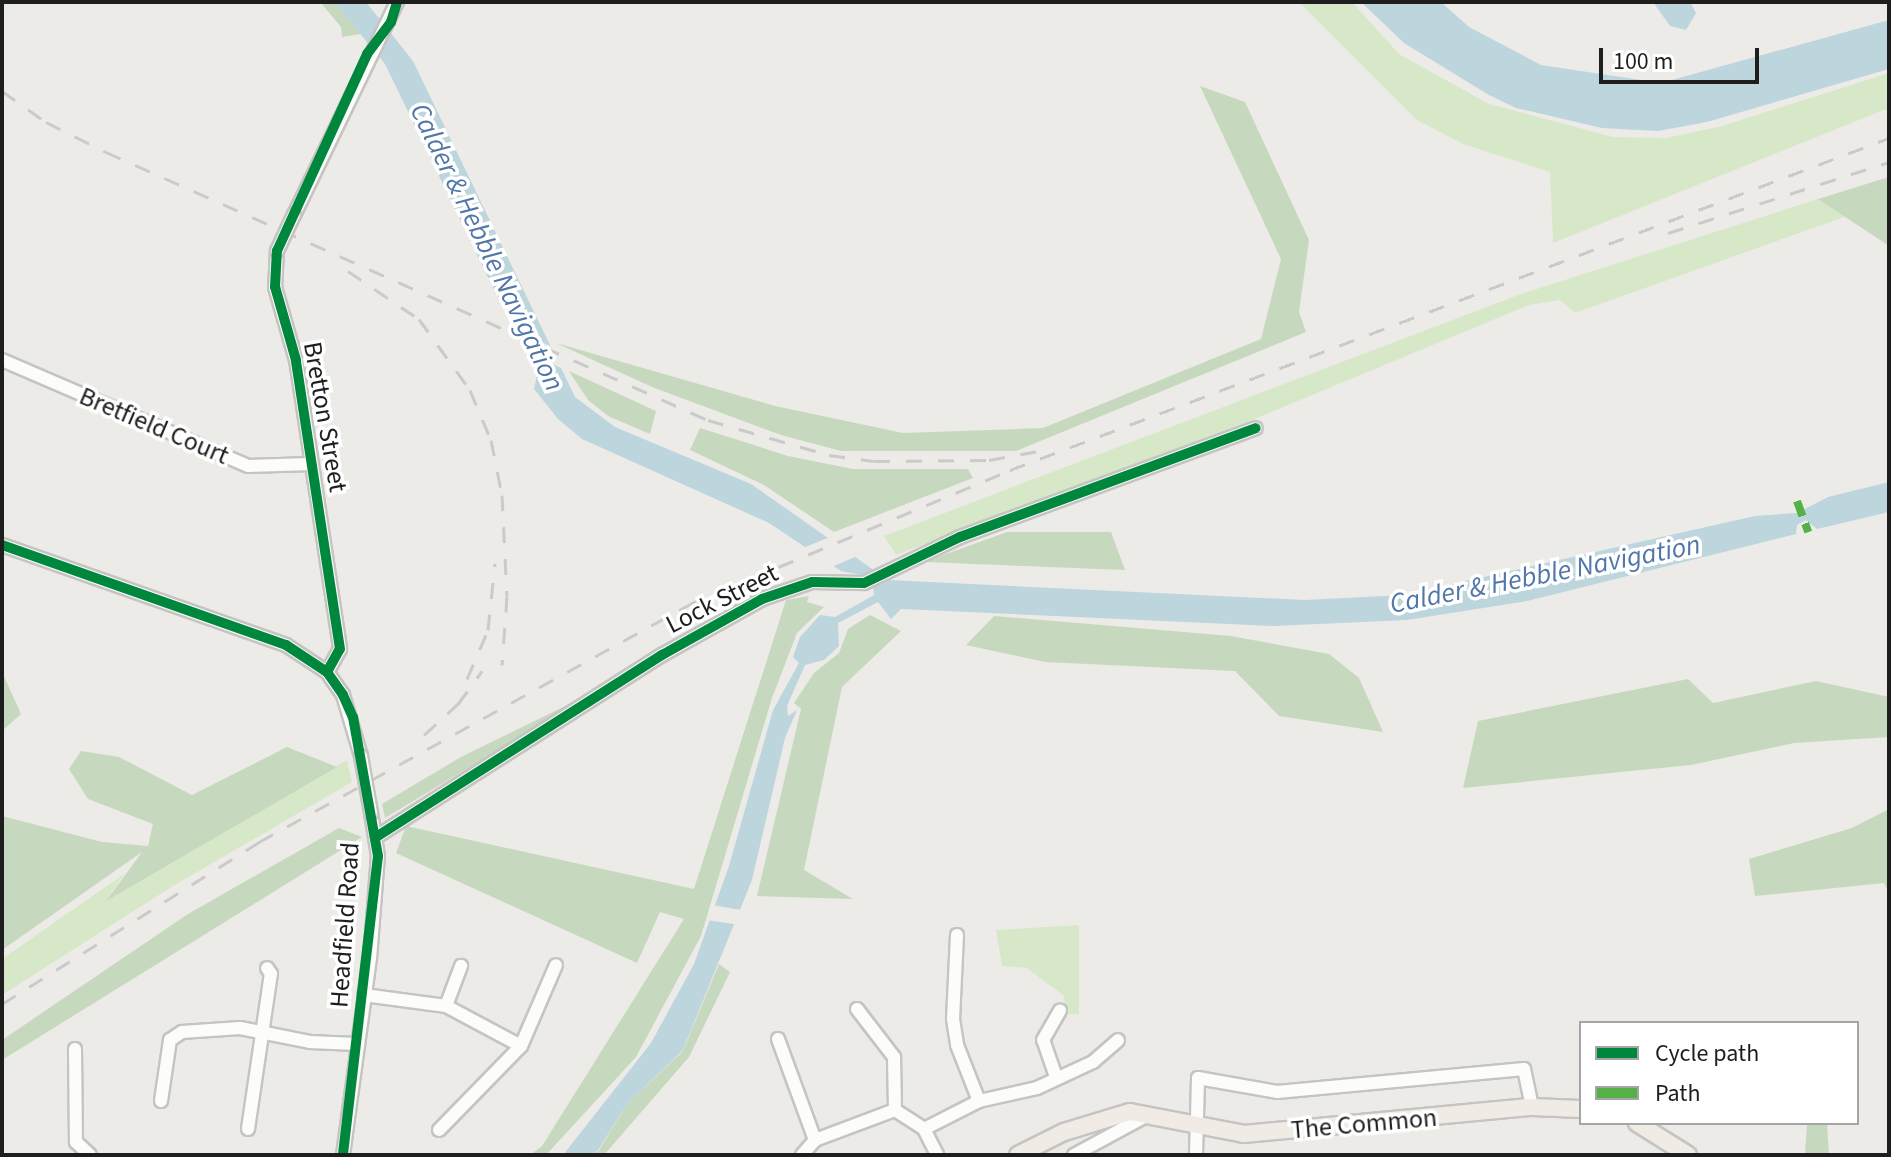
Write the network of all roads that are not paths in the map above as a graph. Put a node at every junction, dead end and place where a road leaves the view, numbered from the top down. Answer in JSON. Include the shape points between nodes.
{"nodes":[{"id":1,"x":397,"y":2,"type":"edge"},
{"id":2,"x":2,"y":360,"type":"edge"},
{"id":3,"x":1256,"y":428,"type":"dead end"},
{"id":4,"x":311,"y":464,"type":"junction"},
{"id":5,"x":2,"y":545,"type":"edge"},
{"id":6,"x":327,"y":672,"type":"junction"},
{"id":7,"x":376,"y":837,"type":"junction"},
{"id":8,"x":957,"y":935,"type":"dead end"},
{"id":9,"x":556,"y":965,"type":"dead end"},
{"id":10,"x":461,"y":966,"type":"dead end"},
{"id":11,"x":267,"y":968,"type":"dead end"},
{"id":12,"x":364,"y":995,"type":"junction"},
{"id":13,"x":446,"y":1006,"type":"junction"},
{"id":14,"x":857,"y":1009,"type":"dead end"},
{"id":15,"x":1060,"y":1010,"type":"dead end"},
{"id":16,"x":261,"y":1032,"type":"junction"},
{"id":17,"x":778,"y":1039,"type":"dead end"},
{"id":18,"x":1118,"y":1040,"type":"dead end"},
{"id":19,"x":356,"y":1044,"type":"junction"},
{"id":20,"x":521,"y":1046,"type":"junction"},
{"id":21,"x":75,"y":1049,"type":"dead end"},
{"id":22,"x":1056,"y":1077,"type":"junction"},
{"id":23,"x":161,"y":1101,"type":"dead end"},
{"id":24,"x":979,"y":1101,"type":"junction"},
{"id":25,"x":1532,"y":1107,"type":"junction"},
{"id":26,"x":1579,"y":1109,"type":"edge"},
{"id":27,"x":895,"y":1110,"type":"junction"},
{"id":28,"x":1148,"y":1115,"type":"junction"},
{"id":29,"x":1640,"y":1125,"type":"edge"},
{"id":30,"x":248,"y":1129,"type":"dead end"},
{"id":31,"x":924,"y":1129,"type":"junction"},
{"id":32,"x":1197,"y":1129,"type":"junction"},
{"id":33,"x":439,"y":1130,"type":"dead end"},
{"id":34,"x":815,"y":1140,"type":"junction"},
{"id":35,"x":90,"y":1155,"type":"edge"},
{"id":36,"x":343,"y":1155,"type":"edge"},
{"id":37,"x":802,"y":1155,"type":"edge"},
{"id":38,"x":937,"y":1155,"type":"edge"},
{"id":39,"x":1018,"y":1155,"type":"edge"},
{"id":40,"x":1074,"y":1155,"type":"edge"},
{"id":41,"x":1196,"y":1155,"type":"edge"},
{"id":42,"x":1688,"y":1155,"type":"edge"}],
"edges":[{"from":1,"to":4,"type":"street","name":"Bretton Street","bridge":true,"via":[[391,22],[367,54],[277,251],[275,287],[296,360]]},
{"from":2,"to":4,"type":"street","name":"Bretfield Court","via":[[248,466]]},
{"from":3,"to":7,"type":"street","name":"Lock Street","via":[[889,567],[864,583],[812,582],[762,599],[662,655]]},
{"from":4,"to":6,"type":"street","name":"Bretton Street","via":[[340,649]]},
{"from":5,"to":6,"type":"street","name":"Headfield Road","via":[[286,645]]},
{"from":6,"to":7,"type":"street","name":"Headfield Road","bridge":true,"via":[[353,717]]},
{"from":7,"to":12,"type":"street","name":"Headfield Road"},
{"from":8,"to":24,"type":"street","via":[[953,1019],[957,1045]]},
{"from":9,"to":20,"type":"street"},
{"from":10,"to":13,"type":"street"},
{"from":11,"to":16,"type":"street","via":[[271,974]]},
{"from":12,"to":13,"type":"street"},
{"from":12,"to":19,"type":"street","name":"Headfield Road"},
{"from":13,"to":20,"type":"street"},
{"from":14,"to":27,"type":"street","via":[[894,1057]]},
{"from":15,"to":22,"type":"street","via":[[1043,1040]]},
{"from":16,"to":19,"type":"street"},
{"from":16,"to":23,"type":"street","via":[[205,1027],[170,1040]]},
{"from":16,"to":30,"type":"street"},
{"from":17,"to":34,"type":"street"},
{"from":18,"to":22,"type":"street","via":[[1093,1062]]},
{"from":19,"to":36,"type":"street","name":"Headfield Road"},
{"from":20,"to":33,"type":"street","via":[[476,1098]]},
{"from":21,"to":35,"type":"street","via":[[76,1142]]},
{"from":22,"to":24,"type":"street","via":[[1022,1094]]},
{"from":24,"to":31,"type":"street"},
{"from":25,"to":26,"type":"main road","name":"The Common"},
{"from":25,"to":32,"type":"main road","name":"The Common","via":[[1289,1131]]},
{"from":25,"to":32,"type":"street","via":[[1524,1069],[1277,1092],[1198,1078]]},
{"from":27,"to":31,"type":"street"},
{"from":27,"to":34,"type":"street"},
{"from":28,"to":32,"type":"main road","name":"The Common"},
{"from":28,"to":39,"type":"main road","name":"The Common","via":[[1106,1117]]},
{"from":28,"to":40,"type":"street"},
{"from":29,"to":42,"type":"main road"},
{"from":31,"to":38,"type":"street"},
{"from":32,"to":41,"type":"street"},
{"from":34,"to":37,"type":"street"}]}
